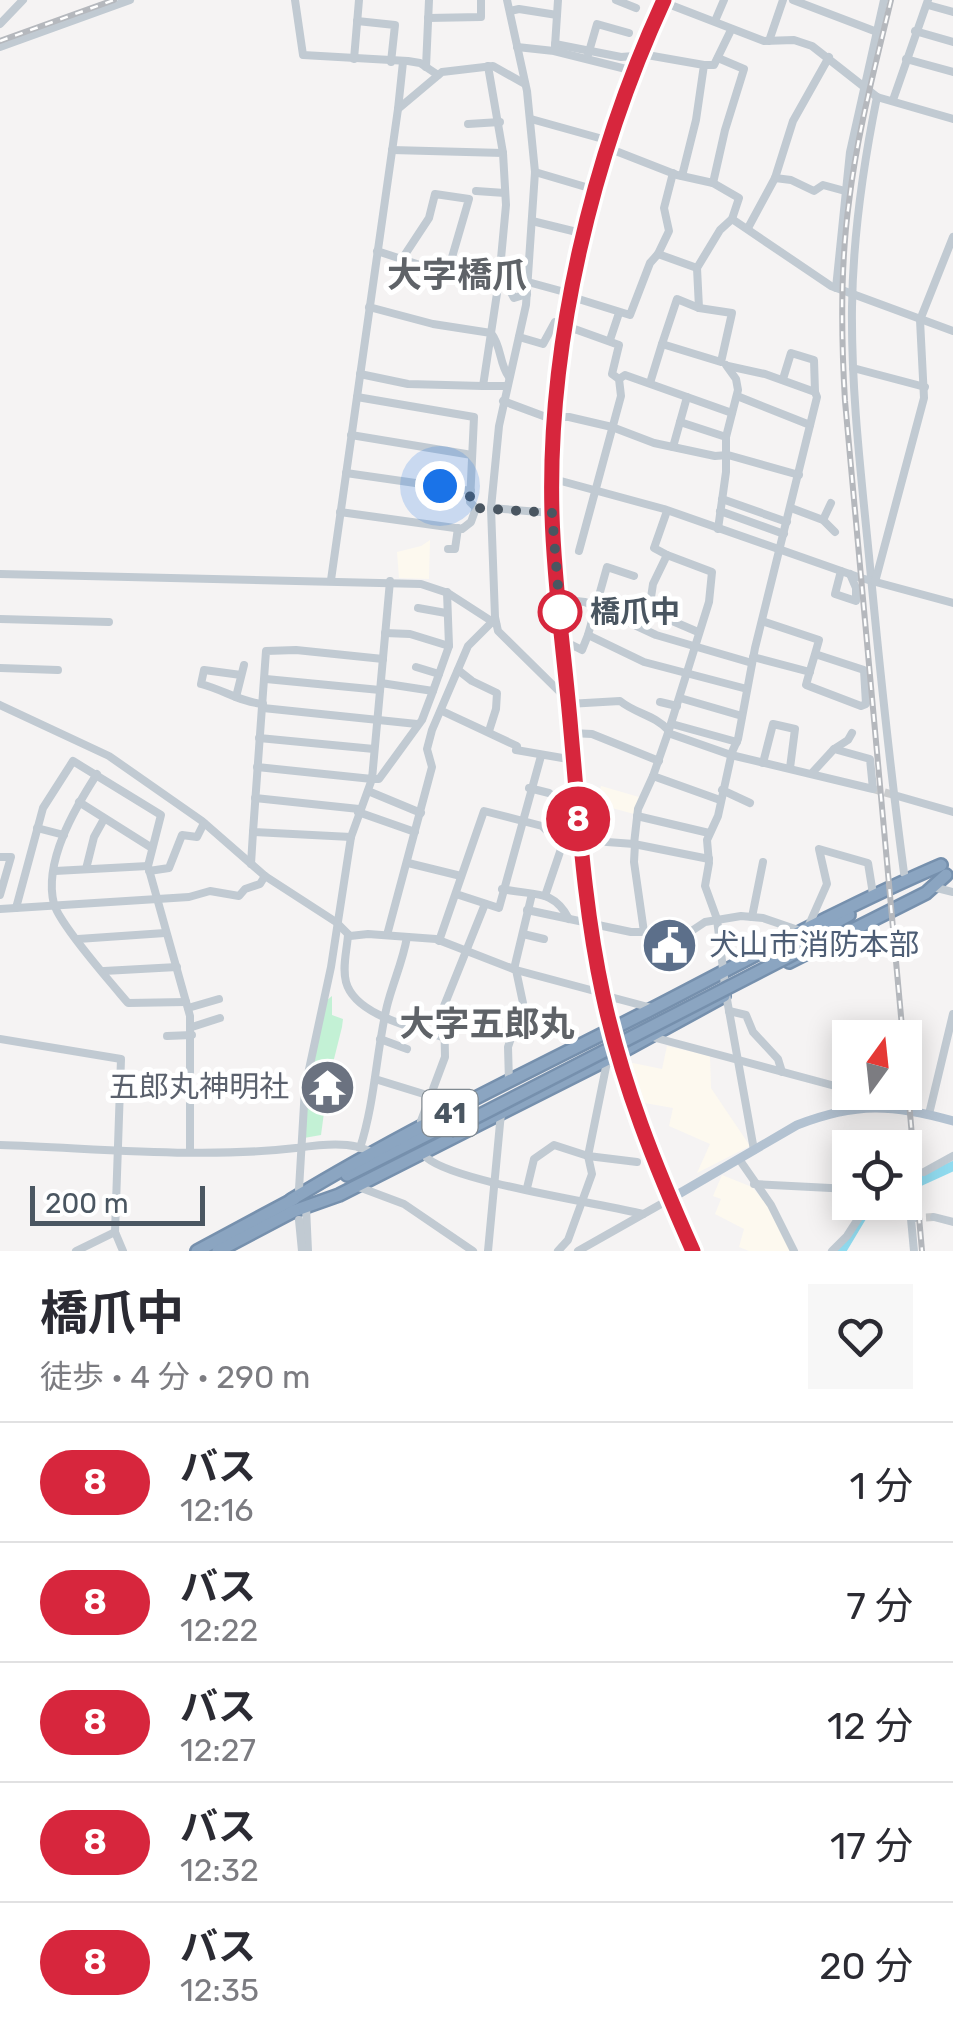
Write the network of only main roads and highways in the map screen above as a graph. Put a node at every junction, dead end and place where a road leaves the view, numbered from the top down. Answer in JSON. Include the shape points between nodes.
{"nodes":[{"id":1,"x":663,"y":1,"type":"edge"},
{"id":2,"x":948,"y":868,"type":"edge"},
{"id":3,"x":801,"y":938,"type":"junction"},
{"id":4,"x":611,"y":1029,"type":"junction"},
{"id":5,"x":618,"y":1054,"type":"junction"},
{"id":6,"x":953,"y":1121,"type":"edge"},
{"id":7,"x":670,"y":1199,"type":"junction"},
{"id":8,"x":294,"y":1211,"type":"junction"},
{"id":9,"x":196,"y":1251,"type":"edge"},
{"id":10,"x":218,"y":1251,"type":"edge"},
{"id":11,"x":693,"y":1251,"type":"edge"}],
"edges":[{"from":1,"to":4,"type":"main road","via":[[609,145],[585,234],[567,326],[552,482],[581,852]]},
{"from":2,"to":3,"type":"highway","number":"41"},
{"from":2,"to":3,"type":"highway","via":[[873,894]]},
{"from":2,"to":5,"type":"highway","via":[[933,886]]},
{"from":3,"to":4,"type":"highway"},
{"from":3,"to":8,"type":"highway","number":"41","bridge":true},
{"from":4,"to":5,"type":"main road"},
{"from":4,"to":8,"type":"highway","number":"41","via":[[366,1150]]},
{"from":5,"to":7,"type":"main road"},
{"from":5,"to":8,"type":"highway"},
{"from":6,"to":7,"type":"main road","via":[[872,1106],[819,1116]]},
{"from":7,"to":11,"type":"main road"},
{"from":8,"to":9,"type":"highway","number":"41"},
{"from":8,"to":10,"type":"highway","number":"41"}]}
